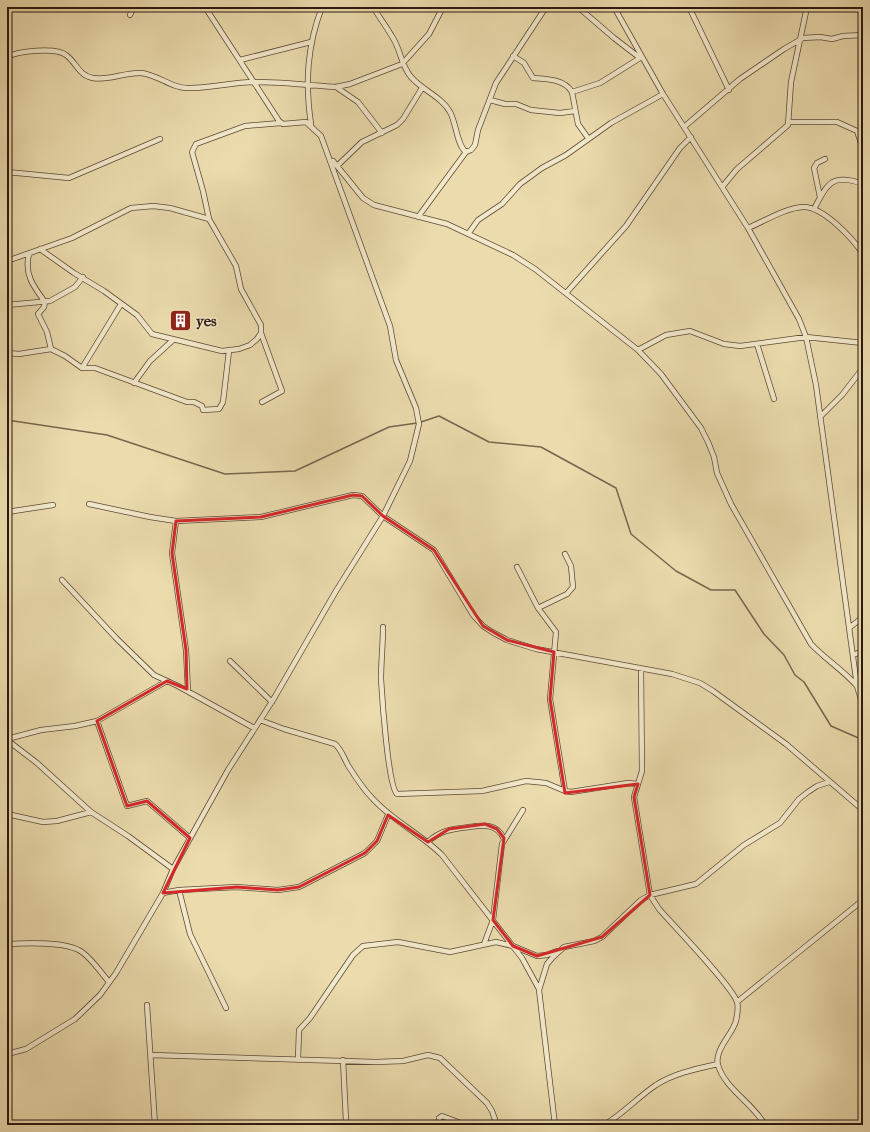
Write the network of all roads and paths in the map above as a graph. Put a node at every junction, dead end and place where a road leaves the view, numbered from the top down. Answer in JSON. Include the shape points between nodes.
{"nodes":[{"id":1,"x":134,"y":7,"type":"edge"},
{"id":2,"x":205,"y":7,"type":"edge"},
{"id":3,"x":322,"y":7,"type":"edge"},
{"id":4,"x":373,"y":7,"type":"edge"},
{"id":5,"x":443,"y":7,"type":"edge"},
{"id":6,"x":546,"y":7,"type":"edge"},
{"id":7,"x":578,"y":7,"type":"edge"},
{"id":8,"x":614,"y":7,"type":"edge"},
{"id":9,"x":689,"y":7,"type":"edge"},
{"id":10,"x":807,"y":7,"type":"edge"},
{"id":11,"x":130,"y":15,"type":"dead end"},
{"id":12,"x":863,"y":35,"type":"edge"},
{"id":13,"x":799,"y":40,"type":"junction"},
{"id":14,"x":311,"y":42,"type":"junction"},
{"id":15,"x":513,"y":56,"type":"junction"},
{"id":16,"x":7,"y":57,"type":"edge"},
{"id":17,"x":641,"y":58,"type":"junction"},
{"id":18,"x":240,"y":60,"type":"junction"},
{"id":19,"x":402,"y":64,"type":"junction"},
{"id":20,"x":253,"y":82,"type":"junction"},
{"id":21,"x":309,"y":84,"type":"junction"},
{"id":22,"x":336,"y":87,"type":"junction"},
{"id":23,"x":422,"y":88,"type":"junction"},
{"id":24,"x":729,"y":90,"type":"junction"},
{"id":25,"x":572,"y":92,"type":"junction"},
{"id":26,"x":663,"y":94,"type":"junction"},
{"id":27,"x":490,"y":100,"type":"junction"},
{"id":28,"x":575,"y":111,"type":"junction"},
{"id":29,"x":789,"y":122,"type":"junction"},
{"id":30,"x":281,"y":123,"type":"junction"},
{"id":31,"x":311,"y":124,"type":"junction"},
{"id":32,"x":684,"y":128,"type":"junction"},
{"id":33,"x":382,"y":133,"type":"junction"},
{"id":34,"x":691,"y":137,"type":"junction"},
{"id":35,"x":588,"y":138,"type":"junction"},
{"id":36,"x":160,"y":139,"type":"dead end"},
{"id":37,"x":466,"y":152,"type":"junction"},
{"id":38,"x":330,"y":159,"type":"junction"},
{"id":39,"x":825,"y":159,"type":"dead end"},
{"id":40,"x":337,"y":166,"type":"junction"},
{"id":41,"x":7,"y":172,"type":"edge"},
{"id":42,"x":862,"y":184,"type":"edge"},
{"id":43,"x":722,"y":186,"type":"junction"},
{"id":44,"x":820,"y":197,"type":"junction"},
{"id":45,"x":814,"y":209,"type":"junction"},
{"id":46,"x":418,"y":217,"type":"junction"},
{"id":47,"x":209,"y":219,"type":"junction"},
{"id":48,"x":748,"y":228,"type":"junction"},
{"id":49,"x":468,"y":234,"type":"junction"},
{"id":50,"x":40,"y":249,"type":"junction"},
{"id":51,"x":29,"y":254,"type":"junction"},
{"id":52,"x":863,"y":254,"type":"edge"},
{"id":53,"x":7,"y":261,"type":"edge"},
{"id":54,"x":83,"y":277,"type":"junction"},
{"id":55,"x":566,"y":293,"type":"junction"},
{"id":56,"x":45,"y":302,"type":"junction"},
{"id":57,"x":7,"y":304,"type":"edge"},
{"id":58,"x":121,"y":304,"type":"junction"},
{"id":59,"x":261,"y":333,"type":"junction"},
{"id":60,"x":806,"y":337,"type":"junction"},
{"id":61,"x":173,"y":340,"type":"junction"},
{"id":62,"x":863,"y":343,"type":"edge"},
{"id":63,"x":757,"y":344,"type":"junction"},
{"id":64,"x":51,"y":349,"type":"junction"},
{"id":65,"x":638,"y":350,"type":"junction"},
{"id":66,"x":229,"y":351,"type":"junction"},
{"id":67,"x":7,"y":352,"type":"edge"},
{"id":68,"x":82,"y":368,"type":"junction"},
{"id":69,"x":863,"y":368,"type":"edge"},
{"id":70,"x":134,"y":383,"type":"junction"},
{"id":71,"x":774,"y":399,"type":"dead end"},
{"id":72,"x":262,"y":402,"type":"dead end"},
{"id":73,"x":820,"y":417,"type":"junction"},
{"id":74,"x":88,"y":504,"type":"dead end"},
{"id":75,"x":53,"y":505,"type":"dead end"},
{"id":76,"x":7,"y":512,"type":"edge"},
{"id":77,"x":383,"y":516,"type":"junction"},
{"id":78,"x":176,"y":521,"type":"junction"},
{"id":79,"x":564,"y":554,"type":"dead end"},
{"id":80,"x":517,"y":567,"type":"dead end"},
{"id":81,"x":62,"y":580,"type":"dead end"},
{"id":82,"x":538,"y":608,"type":"junction"},
{"id":83,"x":863,"y":618,"type":"edge"},
{"id":84,"x":383,"y":627,"type":"dead end"},
{"id":85,"x":850,"y":628,"type":"junction"},
{"id":86,"x":863,"y":651,"type":"edge"},
{"id":87,"x":554,"y":652,"type":"junction"},
{"id":88,"x":853,"y":655,"type":"junction"},
{"id":89,"x":230,"y":661,"type":"dead end"},
{"id":90,"x":641,"y":669,"type":"junction"},
{"id":91,"x":167,"y":681,"type":"junction"},
{"id":92,"x":857,"y":686,"type":"junction"},
{"id":93,"x":188,"y":691,"type":"junction"},
{"id":94,"x":272,"y":702,"type":"junction"},
{"id":95,"x":863,"y":706,"type":"edge"},
{"id":96,"x":260,"y":720,"type":"junction"},
{"id":97,"x":97,"y":721,"type":"junction"},
{"id":98,"x":254,"y":728,"type":"junction"},
{"id":99,"x":7,"y":739,"type":"edge"},
{"id":100,"x":829,"y":782,"type":"junction"},
{"id":101,"x":638,"y":784,"type":"junction"},
{"id":102,"x":565,"y":791,"type":"junction"},
{"id":103,"x":523,"y":810,"type":"dead end"},
{"id":104,"x":863,"y":810,"type":"edge"},
{"id":105,"x":91,"y":812,"type":"junction"},
{"id":106,"x":7,"y":814,"type":"edge"},
{"id":107,"x":388,"y":815,"type":"junction"},
{"id":108,"x":190,"y":838,"type":"junction"},
{"id":109,"x":504,"y":839,"type":"junction"},
{"id":110,"x":428,"y":842,"type":"junction"},
{"id":111,"x":173,"y":869,"type":"junction"},
{"id":112,"x":179,"y":890,"type":"junction"},
{"id":113,"x":163,"y":893,"type":"junction"},
{"id":114,"x":650,"y":895,"type":"junction"},
{"id":115,"x":863,"y":900,"type":"edge"},
{"id":116,"x":493,"y":920,"type":"junction"},
{"id":117,"x":7,"y":944,"type":"edge"},
{"id":118,"x":484,"y":944,"type":"junction"},
{"id":119,"x":513,"y":946,"type":"junction"},
{"id":120,"x":564,"y":947,"type":"junction"},
{"id":121,"x":109,"y":982,"type":"junction"},
{"id":122,"x":539,"y":990,"type":"junction"},
{"id":123,"x":737,"y":1002,"type":"junction"},
{"id":124,"x":147,"y":1005,"type":"dead end"},
{"id":125,"x":226,"y":1008,"type":"dead end"},
{"id":126,"x":7,"y":1054,"type":"edge"},
{"id":127,"x":151,"y":1055,"type":"junction"},
{"id":128,"x":298,"y":1059,"type":"junction"},
{"id":129,"x":343,"y":1060,"type":"junction"},
{"id":130,"x":718,"y":1064,"type":"junction"},
{"id":131,"x":156,"y":1125,"type":"edge"},
{"id":132,"x":344,"y":1125,"type":"edge"},
{"id":133,"x":440,"y":1125,"type":"edge"},
{"id":134,"x":466,"y":1125,"type":"edge"},
{"id":135,"x":497,"y":1125,"type":"edge"},
{"id":136,"x":555,"y":1125,"type":"edge"},
{"id":137,"x":604,"y":1125,"type":"edge"},
{"id":138,"x":765,"y":1125,"type":"edge"}],
"edges":[{"from":1,"to":11,"type":"street"},
{"from":2,"to":18,"type":"street"},
{"from":3,"to":14,"type":"street"},
{"from":4,"to":19,"type":"street","via":[[394,38]]},
{"from":5,"to":19,"type":"street","via":[[429,34]]},
{"from":6,"to":15,"type":"street"},
{"from":7,"to":17,"type":"street"},
{"from":8,"to":17,"type":"street"},
{"from":9,"to":24,"type":"street"},
{"from":10,"to":13,"type":"street"},
{"from":12,"to":13,"type":"street","via":[[843,36],[832,40],[820,37]]},
{"from":13,"to":24,"type":"street","via":[[768,59]]},
{"from":13,"to":29,"type":"street","via":[[791,82]]},
{"from":14,"to":18,"type":"street"},
{"from":14,"to":21,"type":"street"},
{"from":15,"to":25,"type":"street","via":[[524,63],[533,78],[554,80],[566,85]]},
{"from":15,"to":27,"type":"street","via":[[496,83]]},
{"from":16,"to":20,"type":"street","via":[[35,51],[57,51],[68,56],[88,77],[143,74],[182,88]]},
{"from":17,"to":25,"type":"street","via":[[600,84]]},
{"from":17,"to":26,"type":"street"},
{"from":18,"to":20,"type":"street"},
{"from":19,"to":22,"type":"street"},
{"from":19,"to":23,"type":"street","via":[[411,78]]},
{"from":20,"to":21,"type":"street"},
{"from":20,"to":30,"type":"street"},
{"from":21,"to":22,"type":"street"},
{"from":21,"to":31,"type":"street"},
{"from":22,"to":33,"type":"street","via":[[358,102]]},
{"from":23,"to":33,"type":"street","via":[[398,125]]},
{"from":23,"to":37,"type":"street","via":[[446,106]]},
{"from":24,"to":32,"type":"street"},
{"from":25,"to":28,"type":"street"},
{"from":26,"to":32,"type":"street"},
{"from":26,"to":35,"type":"street"},
{"from":27,"to":28,"type":"street","via":[[516,104],[531,110],[560,113]]},
{"from":27,"to":37,"type":"street","via":[[475,145]]},
{"from":28,"to":35,"type":"street","via":[[578,124]]},
{"from":29,"to":42,"type":"street","via":[[838,122],[857,131],[862,146]]},
{"from":29,"to":43,"type":"street","via":[[786,128],[737,169]]},
{"from":30,"to":31,"type":"street"},
{"from":30,"to":47,"type":"street","via":[[245,126],[194,146],[192,152]]},
{"from":31,"to":38,"type":"street","via":[[321,136]]},
{"from":32,"to":34,"type":"street"},
{"from":33,"to":40,"type":"street","via":[[359,144]]},
{"from":34,"to":43,"type":"street"},
{"from":34,"to":55,"type":"street","via":[[680,148],[626,226]]},
{"from":35,"to":49,"type":"street","via":[[574,150],[520,184],[502,204],[478,220]]},
{"from":36,"to":41,"type":"street","via":[[69,178]]},
{"from":37,"to":46,"type":"street"},
{"from":38,"to":40,"type":"street"},
{"from":38,"to":77,"type":"street","via":[[390,326],[396,360],[416,408],[419,424],[410,461]]},
{"from":39,"to":44,"type":"street","via":[[814,168]]},
{"from":40,"to":46,"type":"street","via":[[363,198],[374,205]]},
{"from":42,"to":44,"type":"street","via":[[849,179],[839,179]]},
{"from":43,"to":48,"type":"street"},
{"from":44,"to":45,"type":"street"},
{"from":45,"to":48,"type":"street","via":[[791,209]]},
{"from":45,"to":52,"type":"street","via":[[848,234]]},
{"from":46,"to":49,"type":"street","via":[[447,224]]},
{"from":47,"to":50,"type":"street","via":[[170,208],[131,208],[72,238]]},
{"from":47,"to":59,"type":"street","via":[[236,266],[241,289],[259,319]]},
{"from":48,"to":60,"type":"street","via":[[795,312]]},
{"from":49,"to":55,"type":"street","via":[[513,255]]},
{"from":50,"to":51,"type":"street"},
{"from":50,"to":54,"type":"street"},
{"from":51,"to":53,"type":"street"},
{"from":51,"to":56,"type":"street","via":[[28,274]]},
{"from":54,"to":56,"type":"street","via":[[72,289],[50,302]]},
{"from":54,"to":58,"type":"street"},
{"from":55,"to":65,"type":"street"},
{"from":56,"to":57,"type":"street"},
{"from":56,"to":64,"type":"street","via":[[38,314],[47,332]]},
{"from":58,"to":61,"type":"street","via":[[137,316],[152,334]]},
{"from":58,"to":68,"type":"street"},
{"from":59,"to":66,"type":"street","via":[[250,344]]},
{"from":59,"to":72,"type":"street","via":[[282,391]]},
{"from":60,"to":62,"type":"street"},
{"from":60,"to":63,"type":"street"},
{"from":60,"to":73,"type":"street"},
{"from":61,"to":66,"type":"street"},
{"from":61,"to":70,"type":"street","via":[[150,361]]},
{"from":63,"to":65,"type":"street","via":[[724,344],[690,331],[666,335]]},
{"from":63,"to":71,"type":"street"},
{"from":64,"to":67,"type":"street","via":[[19,354]]},
{"from":64,"to":68,"type":"street"},
{"from":65,"to":92,"type":"street","via":[[661,374],[700,428],[714,457],[717,474],[726,494],[811,644],[845,672]]},
{"from":66,"to":70,"type":"street","via":[[224,395],[219,409],[203,410],[202,406],[194,402],[187,402]]},
{"from":68,"to":70,"type":"street","via":[[95,368]]},
{"from":69,"to":73,"type":"street","via":[[842,395]]},
{"from":73,"to":85,"type":"street"},
{"from":74,"to":78,"type":"street"},
{"from":75,"to":76,"type":"street"},
{"from":77,"to":78,"type":"street","via":[[358,494],[261,516]]},
{"from":77,"to":87,"type":"street","via":[[434,550],[473,616],[482,626],[507,640]]},
{"from":77,"to":94,"type":"street"},
{"from":78,"to":93,"type":"street","via":[[172,553],[186,650]]},
{"from":79,"to":82,"type":"street","via":[[571,566],[573,587],[567,594]]},
{"from":80,"to":82,"type":"street"},
{"from":81,"to":91,"type":"street","via":[[154,675]]},
{"from":82,"to":87,"type":"street","via":[[556,632]]},
{"from":83,"to":85,"type":"street"},
{"from":84,"to":102,"type":"street","via":[[381,678],[395,792],[400,794],[426,791],[482,791],[526,781],[546,783]]},
{"from":85,"to":88,"type":"street"},
{"from":86,"to":88,"type":"street"},
{"from":87,"to":90,"type":"street"},
{"from":87,"to":102,"type":"street","via":[[550,699]]},
{"from":88,"to":92,"type":"street"},
{"from":89,"to":94,"type":"street"},
{"from":90,"to":100,"type":"street","via":[[700,683],[786,744]]},
{"from":90,"to":101,"type":"street","via":[[642,771]]},
{"from":91,"to":93,"type":"street"},
{"from":91,"to":97,"type":"street"},
{"from":92,"to":95,"type":"street"},
{"from":93,"to":98,"type":"street"},
{"from":94,"to":96,"type":"street"},
{"from":96,"to":98,"type":"street"},
{"from":96,"to":107,"type":"street","via":[[336,744],[356,778]]},
{"from":97,"to":99,"type":"street"},
{"from":97,"to":108,"type":"street","via":[[127,806],[148,801]]},
{"from":98,"to":108,"type":"street"},
{"from":99,"to":105,"type":"street"},
{"from":100,"to":104,"type":"street"},
{"from":100,"to":114,"type":"street","via":[[808,792],[780,823],[744,845],[696,884]]},
{"from":101,"to":102,"type":"street"},
{"from":101,"to":114,"type":"street","via":[[634,797]]},
{"from":103,"to":109,"type":"street"},
{"from":105,"to":106,"type":"street","via":[[43,822]]},
{"from":105,"to":111,"type":"street"},
{"from":107,"to":110,"type":"street"},
{"from":107,"to":112,"type":"street","via":[[377,841],[365,854],[299,887],[278,890],[238,887]]},
{"from":108,"to":111,"type":"street"},
{"from":109,"to":110,"type":"street","via":[[497,829],[485,824],[449,829],[436,834]]},
{"from":109,"to":116,"type":"street"},
{"from":110,"to":116,"type":"street","via":[[442,855]]},
{"from":111,"to":113,"type":"street"},
{"from":112,"to":113,"type":"street"},
{"from":112,"to":125,"type":"street","via":[[190,934]]},
{"from":113,"to":121,"type":"street"},
{"from":114,"to":120,"type":"street","via":[[641,900],[602,937]]},
{"from":114,"to":123,"type":"street","via":[[658,909],[726,985]]},
{"from":115,"to":123,"type":"street"},
{"from":116,"to":118,"type":"street"},
{"from":116,"to":119,"type":"street"},
{"from":117,"to":121,"type":"street","via":[[72,947],[86,955]]},
{"from":118,"to":119,"type":"street","via":[[496,942]]},
{"from":118,"to":128,"type":"street","via":[[458,952],[398,942],[359,948],[299,1030]]},
{"from":119,"to":120,"type":"street","via":[[537,956],[547,956]]},
{"from":119,"to":122,"type":"street"},
{"from":120,"to":122,"type":"street","via":[[547,964]]},
{"from":121,"to":126,"type":"street","via":[[100,995],[75,1019],[26,1049]]},
{"from":122,"to":136,"type":"street"},
{"from":123,"to":130,"type":"street","via":[[735,1025],[718,1056]]},
{"from":124,"to":127,"type":"street"},
{"from":127,"to":128,"type":"street"},
{"from":127,"to":131,"type":"street"},
{"from":128,"to":129,"type":"street"},
{"from":129,"to":132,"type":"street","via":[[346,1121]]},
{"from":129,"to":135,"type":"street","via":[[402,1061],[428,1055],[440,1058],[487,1103]]},
{"from":130,"to":137,"type":"street","via":[[670,1077]]},
{"from":130,"to":138,"type":"street","via":[[733,1088]]},
{"from":133,"to":134,"type":"street","via":[[439,1118],[442,1116]]}]}
